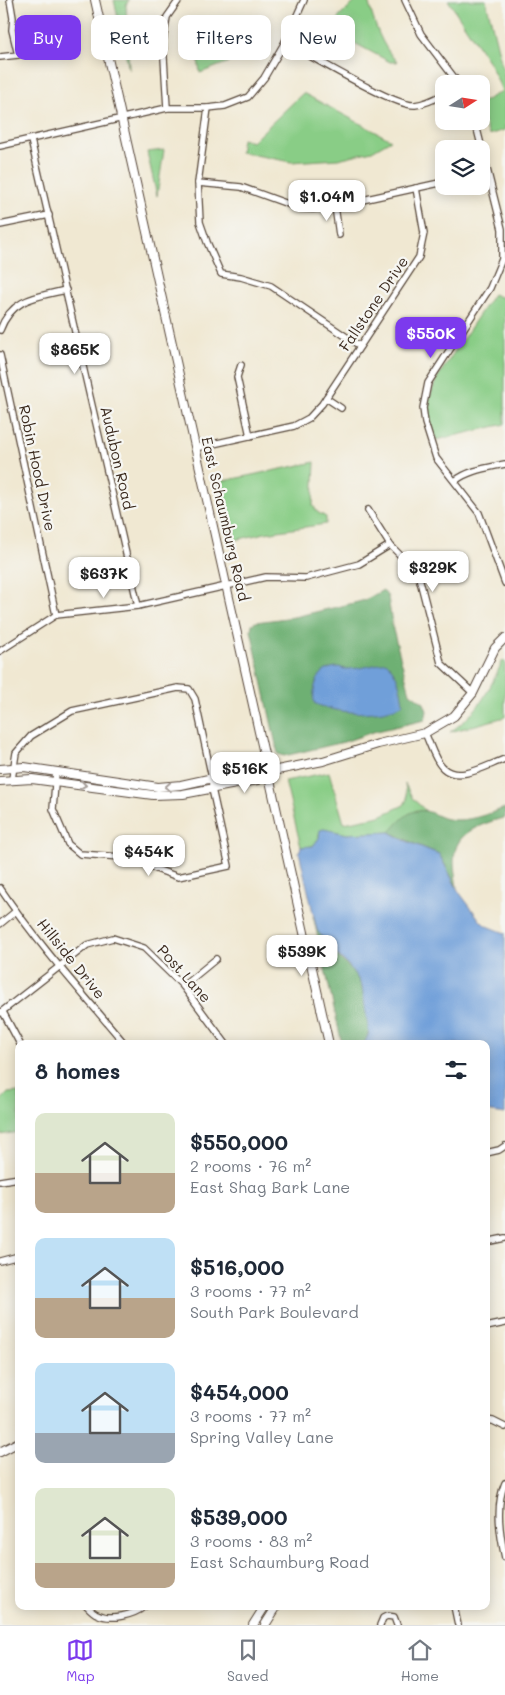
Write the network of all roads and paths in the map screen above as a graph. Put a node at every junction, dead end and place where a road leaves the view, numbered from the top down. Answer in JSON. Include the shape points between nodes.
{"nodes":[{"id":1,"x":10,"y":0,"type":"edge"},
{"id":2,"x":95,"y":0,"type":"edge"},
{"id":3,"x":179,"y":0,"type":"edge"},
{"id":4,"x":296,"y":0,"type":"edge"},
{"id":5,"x":406,"y":0,"type":"edge"},
{"id":6,"x":303,"y":1,"type":"edge"},
{"id":7,"x":297,"y":15,"type":"edge"},
{"id":8,"x":281,"y":49,"type":"edge"},
{"id":9,"x":0,"y":56,"type":"edge"},
{"id":10,"x":318,"y":60,"type":"edge"},
{"id":11,"x":452,"y":75,"type":"edge"},
{"id":12,"x":435,"y":99,"type":"edge"},
{"id":13,"x":167,"y":108,"type":"junction"},
{"id":14,"x":208,"y":108,"type":"junction"},
{"id":15,"x":121,"y":118,"type":"junction"},
{"id":16,"x":31,"y":140,"type":"junction"},
{"id":17,"x":0,"y":146,"type":"edge"},
{"id":18,"x":198,"y":183,"type":"junction"},
{"id":19,"x":435,"y":184,"type":"edge"},
{"id":20,"x":416,"y":188,"type":"junction"},
{"id":21,"x":490,"y":192,"type":"edge"},
{"id":22,"x":335,"y":206,"type":"junction"},
{"id":23,"x":49,"y":215,"type":"junction"},
{"id":24,"x":0,"y":225,"type":"edge"},
{"id":25,"x":339,"y":235,"type":"dead end"},
{"id":26,"x":66,"y":290,"type":"junction"},
{"id":27,"x":0,"y":330,"type":"edge"},
{"id":28,"x":360,"y":346,"type":"junction"},
{"id":29,"x":0,"y":356,"type":"edge"},
{"id":30,"x":241,"y":365,"type":"dead end"},
{"id":31,"x":326,"y":398,"type":"junction"},
{"id":32,"x":341,"y":408,"type":"dead end"},
{"id":33,"x":250,"y":436,"type":"junction"},
{"id":34,"x":195,"y":448,"type":"junction"},
{"id":35,"x":505,"y":464,"type":"edge"},
{"id":36,"x":455,"y":481,"type":"junction"},
{"id":37,"x":368,"y":510,"type":"dead end"},
{"id":38,"x":390,"y":545,"type":"junction"},
{"id":39,"x":505,"y":583,"type":"edge"},
{"id":40,"x":226,"y":585,"type":"junction"},
{"id":41,"x":138,"y":606,"type":"junction"},
{"id":42,"x":56,"y":615,"type":"junction"},
{"id":43,"x":505,"y":638,"type":"edge"},
{"id":44,"x":0,"y":651,"type":"edge"},
{"id":45,"x":473,"y":693,"type":"junction"},
{"id":46,"x":426,"y":733,"type":"junction"},
{"id":47,"x":505,"y":759,"type":"edge"},
{"id":48,"x":13,"y":767,"type":"junction"},
{"id":49,"x":0,"y":769,"type":"edge"},
{"id":50,"x":56,"y":772,"type":"junction"},
{"id":51,"x":267,"y":772,"type":"junction"},
{"id":52,"x":212,"y":778,"type":"junction"},
{"id":53,"x":12,"y":779,"type":"junction"},
{"id":54,"x":0,"y":781,"type":"edge"},
{"id":55,"x":56,"y":781,"type":"junction"},
{"id":56,"x":212,"y":789,"type":"junction"},
{"id":57,"x":0,"y":888,"type":"edge"},
{"id":58,"x":16,"y":912,"type":"junction"},
{"id":59,"x":0,"y":924,"type":"edge"},
{"id":60,"x":216,"y":959,"type":"dead end"},
{"id":61,"x":60,"y":967,"type":"junction"},
{"id":62,"x":182,"y":986,"type":"junction"},
{"id":63,"x":1,"y":1013,"type":"edge"},
{"id":64,"x":18,"y":1040,"type":"edge"},
{"id":65,"x":122,"y":1040,"type":"edge"},
{"id":66,"x":223,"y":1040,"type":"edge"},
{"id":67,"x":327,"y":1040,"type":"edge"},
{"id":68,"x":505,"y":1146,"type":"edge"},
{"id":69,"x":490,"y":1152,"type":"edge"},
{"id":70,"x":15,"y":1179,"type":"edge"},
{"id":71,"x":0,"y":1181,"type":"edge"},
{"id":72,"x":505,"y":1238,"type":"edge"},
{"id":73,"x":490,"y":1241,"type":"edge"},
{"id":74,"x":15,"y":1257,"type":"edge"},
{"id":75,"x":0,"y":1260,"type":"edge"},
{"id":76,"x":505,"y":1323,"type":"edge"},
{"id":77,"x":490,"y":1326,"type":"edge"},
{"id":78,"x":490,"y":1421,"type":"edge"},
{"id":79,"x":505,"y":1427,"type":"edge"},
{"id":80,"x":15,"y":1444,"type":"edge"},
{"id":81,"x":0,"y":1452,"type":"edge"},
{"id":82,"x":505,"y":1483,"type":"edge"},
{"id":83,"x":505,"y":1558,"type":"edge"},
{"id":84,"x":92,"y":1610,"type":"edge"},
{"id":85,"x":137,"y":1610,"type":"edge"},
{"id":86,"x":262,"y":1610,"type":"edge"},
{"id":87,"x":274,"y":1610,"type":"edge"},
{"id":88,"x":455,"y":1610,"type":"edge"},
{"id":89,"x":253,"y":1625,"type":"edge"},
{"id":90,"x":266,"y":1625,"type":"edge"},
{"id":91,"x":380,"y":1625,"type":"edge"},
{"id":92,"x":397,"y":1625,"type":"edge"},
{"id":93,"x":458,"y":1625,"type":"edge"}],
"edges":[{"from":1,"to":9,"type":"street","via":[[18,54]]},
{"from":2,"to":15,"type":"main road","name":"East Schaumburg Road"},
{"from":3,"to":13,"type":"street","via":[[167,17],[163,41]]},
{"from":4,"to":6,"type":"street"},
{"from":5,"to":11,"type":"street","via":[[421,34]]},
{"from":6,"to":7,"type":"street"},
{"from":8,"to":14,"type":"street","via":[[248,98]]},
{"from":10,"to":12,"type":"street","via":[[391,99],[414,106]]},
{"from":13,"to":14,"type":"street"},
{"from":13,"to":15,"type":"street"},
{"from":14,"to":18,"type":"street"},
{"from":15,"to":16,"type":"street"},
{"from":15,"to":34,"type":"main road","name":"East Schaumburg Road"},
{"from":16,"to":17,"type":"street"},
{"from":16,"to":23,"type":"street","name":"Audubon Road"},
{"from":18,"to":22,"type":"street","via":[[241,187],[299,208]]},
{"from":18,"to":28,"type":"street","via":[[200,222],[221,274],[271,286]]},
{"from":19,"to":20,"type":"street"},
{"from":20,"to":22,"type":"street"},
{"from":20,"to":28,"type":"street","name":"Fallstone Drive","via":[[424,233],[419,257]]},
{"from":21,"to":36,"type":"street","via":[[502,229],[502,259],[490,288],[428,383],[423,408],[436,458]]},
{"from":22,"to":25,"type":"street"},
{"from":23,"to":24,"type":"street"},
{"from":23,"to":26,"type":"street","name":"Audubon Road"},
{"from":26,"to":27,"type":"street","via":[[21,303],[9,313]]},
{"from":26,"to":41,"type":"street","name":"Audubon Road"},
{"from":28,"to":31,"type":"street","name":"Fallstone Drive"},
{"from":29,"to":42,"type":"street","name":"Robin Hood Drive"},
{"from":30,"to":33,"type":"street","via":[[237,377]]},
{"from":31,"to":32,"type":"street"},
{"from":31,"to":33,"type":"street","name":"Fallstone Drive","via":[[309,418],[294,426]]},
{"from":33,"to":34,"type":"street","name":"Fallstone Drive"},
{"from":34,"to":40,"type":"main road","name":"East Schaumburg Road"},
{"from":35,"to":36,"type":"street","via":[[462,475]]},
{"from":36,"to":39,"type":"street","via":[[479,512]]},
{"from":37,"to":38,"type":"street"},
{"from":38,"to":40,"type":"street","via":[[359,564],[306,578],[266,577]]},
{"from":38,"to":45,"type":"street","via":[[418,573],[441,664]]},
{"from":40,"to":41,"type":"street"},
{"from":40,"to":51,"type":"main road","name":"East Schaumburg Road"},
{"from":41,"to":42,"type":"street"},
{"from":42,"to":44,"type":"street"},
{"from":43,"to":45,"type":"main road","via":[[495,648]]},
{"from":45,"to":46,"type":"main road","via":[[454,716]]},
{"from":46,"to":47,"type":"street","via":[[442,767],[456,774]]},
{"from":46,"to":51,"type":"main road","via":[[323,761]]},
{"from":48,"to":49,"type":"main road"},
{"from":48,"to":50,"type":"main road"},
{"from":48,"to":52,"type":"street","via":[[16,753],[31,736],[72,711],[178,688],[189,689],[195,699]]},
{"from":48,"to":53,"type":"street"},
{"from":52,"to":50,"type":"main road","one_way":true,"via":[[181,786],[158,787]]},
{"from":50,"to":55,"type":"street"},
{"from":51,"to":52,"type":"main road","via":[[254,770]]},
{"from":51,"to":56,"type":"main road","via":[[257,780]]},
{"from":51,"to":67,"type":"main road","name":"East Schaumburg Road"},
{"from":52,"to":56,"type":"street"},
{"from":53,"to":54,"type":"main road"},
{"from":53,"to":55,"type":"main road"},
{"from":55,"to":56,"type":"main road","one_way":true,"via":[[159,795]]},
{"from":55,"to":56,"type":"street","via":[[53,809],[68,844],[80,854],[135,858],[178,877],[229,866]]},
{"from":57,"to":58,"type":"street","name":"Hillside Drive"},
{"from":58,"to":59,"type":"street"},
{"from":58,"to":61,"type":"street","name":"Hillside Drive"},
{"from":60,"to":62,"type":"street"},
{"from":61,"to":62,"type":"street","name":"Post Lane","via":[[88,945],[113,938],[144,948]]},
{"from":61,"to":63,"type":"street","name":"Post Lane"},
{"from":61,"to":65,"type":"street","name":"Hillside Drive"},
{"from":62,"to":66,"type":"street","name":"Post Lane"},
{"from":63,"to":64,"type":"street"},
{"from":68,"to":69,"type":"street"},
{"from":70,"to":71,"type":"street"},
{"from":72,"to":73,"type":"street"},
{"from":74,"to":75,"type":"street"},
{"from":76,"to":77,"type":"street"},
{"from":78,"to":79,"type":"street"},
{"from":80,"to":81,"type":"main road"},
{"from":82,"to":83,"type":"street","via":[[500,1502],[500,1539]]},
{"from":84,"to":85,"type":"street","via":[[98,1615],[113,1618]]},
{"from":86,"to":89,"type":"main road"},
{"from":87,"to":90,"type":"main road"},
{"from":88,"to":93,"type":"street"},
{"from":91,"to":92,"type":"street","via":[[387,1616],[394,1617]]}]}
